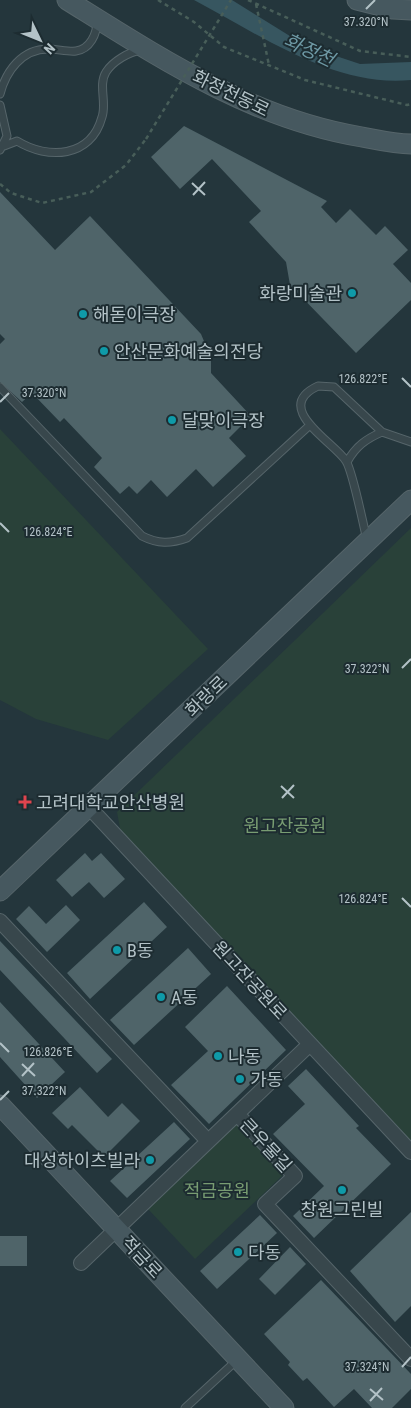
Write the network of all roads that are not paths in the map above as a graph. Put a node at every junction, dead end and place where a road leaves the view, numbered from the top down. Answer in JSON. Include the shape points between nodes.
{"nodes":[{"id":1,"x":67,"y":0,"type":"edge"},
{"id":2,"x":357,"y":0,"type":"edge"},
{"id":3,"x":411,"y":10,"type":"edge"},
{"id":4,"x":97,"y":19,"type":"junction"},
{"id":5,"x":149,"y":49,"type":"junction"},
{"id":6,"x":0,"y":94,"type":"edge"},
{"id":7,"x":0,"y":105,"type":"edge"},
{"id":8,"x":411,"y":144,"type":"edge"},
{"id":9,"x":2,"y":148,"type":"edge"},
{"id":10,"x":0,"y":387,"type":"edge"},
{"id":11,"x":310,"y":425,"type":"junction"},
{"id":12,"x":382,"y":432,"type":"junction"},
{"id":13,"x":411,"y":442,"type":"edge"},
{"id":14,"x":347,"y":462,"type":"junction"},
{"id":15,"x":411,"y":500,"type":"edge"},
{"id":16,"x":367,"y":542,"type":"junction"},
{"id":17,"x":89,"y":807,"type":"junction"},
{"id":18,"x":0,"y":891,"type":"edge"},
{"id":19,"x":0,"y":921,"type":"edge"},
{"id":20,"x":310,"y":1044,"type":"junction"},
{"id":21,"x":0,"y":1105,"type":"edge"},
{"id":22,"x":237,"y":1114,"type":"junction"},
{"id":23,"x":208,"y":1141,"type":"junction"},
{"id":24,"x":411,"y":1152,"type":"edge"},
{"id":25,"x":117,"y":1230,"type":"junction"},
{"id":26,"x":81,"y":1263,"type":"dead end"},
{"id":27,"x":238,"y":1359,"type":"junction"},
{"id":28,"x":411,"y":1359,"type":"edge"},
{"id":29,"x":185,"y":1408,"type":"edge"},
{"id":30,"x":284,"y":1408,"type":"edge"}],
"edges":[{"from":1,"to":4,"type":"street","name":"화정천동로"},
{"from":2,"to":3,"type":"street"},
{"from":4,"to":5,"type":"street","name":"화정천동로"},
{"from":4,"to":6,"type":"lane","via":[[97,28],[84,48],[74,51],[45,49],[28,54],[4,79]]},
{"from":5,"to":8,"type":"street","name":"화정천동로","via":[[220,91],[270,113],[324,131]]},
{"from":5,"to":9,"type":"lane","via":[[126,55],[106,72],[102,84],[105,101],[102,119],[80,146],[65,153],[48,154],[17,141]]},
{"from":7,"to":9,"type":"lane","via":[[7,136]]},
{"from":10,"to":11,"type":"lane","via":[[142,536],[154,542],[176,542],[187,538]]},
{"from":11,"to":12,"type":"lane","via":[[302,410],[304,397],[318,386],[329,385],[338,389]]},
{"from":11,"to":14,"type":"lane"},
{"from":12,"to":13,"type":"lane"},
{"from":12,"to":14,"type":"lane","via":[[369,437],[355,449]]},
{"from":14,"to":16,"type":"lane"},
{"from":15,"to":16,"type":"street","name":"화랑로"},
{"from":16,"to":17,"type":"street","name":"화랑로"},
{"from":17,"to":18,"type":"street","name":"화랑로"},
{"from":17,"to":20,"type":"street","name":"원고잔공원로"},
{"from":19,"to":23,"type":"street"},
{"from":20,"to":22,"type":"street"},
{"from":20,"to":24,"type":"street","name":"원고잔공원로"},
{"from":21,"to":25,"type":"street","name":"적금로"},
{"from":22,"to":23,"type":"street","name":"큰우물길"},
{"from":22,"to":28,"type":"street","name":"큰우물길","via":[[295,1176],[265,1204]]},
{"from":23,"to":25,"type":"street","name":"큰우물길"},
{"from":25,"to":26,"type":"street","name":"큰우물길"},
{"from":25,"to":27,"type":"street","name":"적금로"},
{"from":27,"to":29,"type":"lane"},
{"from":27,"to":30,"type":"street","name":"적금로"}]}
